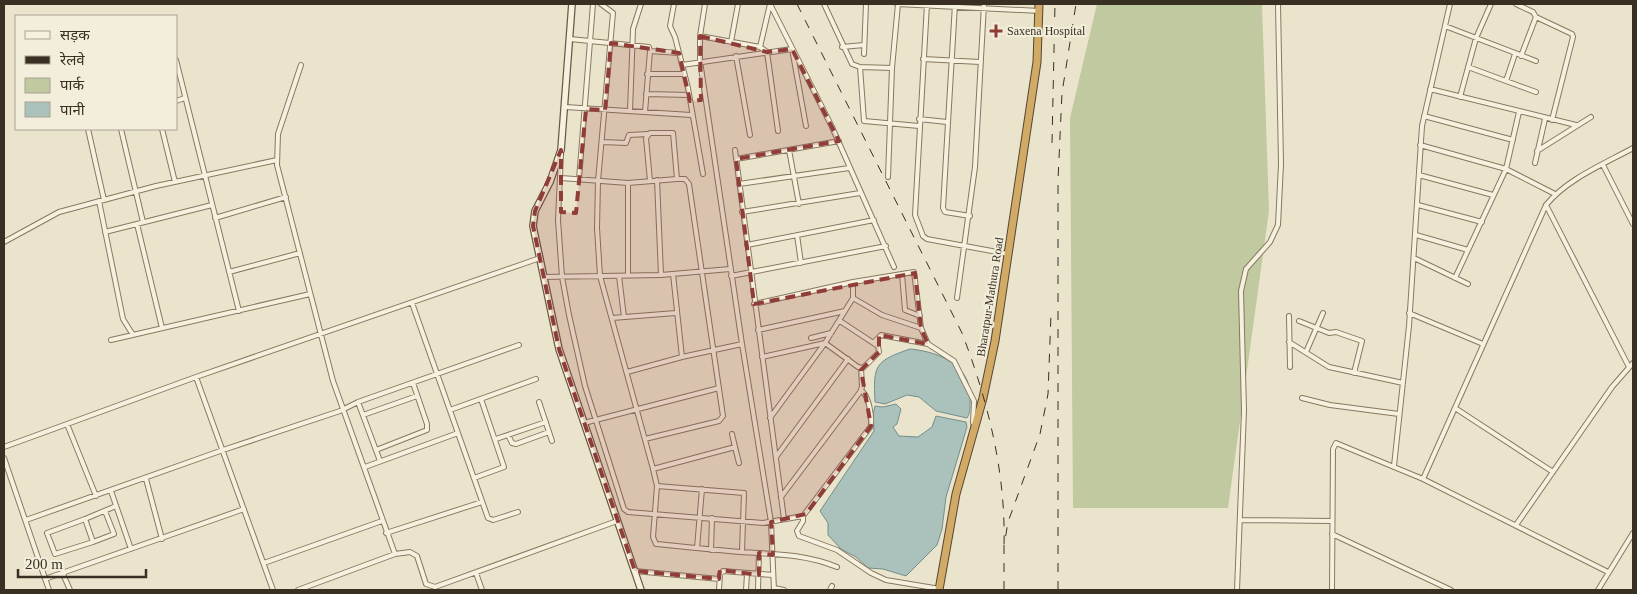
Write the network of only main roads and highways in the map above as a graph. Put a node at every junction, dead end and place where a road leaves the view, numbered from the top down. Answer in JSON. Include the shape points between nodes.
{"nodes":[{"id":1,"x":1039,"y":7,"type":"edge"},
{"id":2,"x":940,"y":590,"type":"edge"}],
"edges":[{"from":1,"to":2,"type":"highway","name":"Bharatpur-Mathura Road","via":[[1037,62],[988,375],[956,494]]}]}
